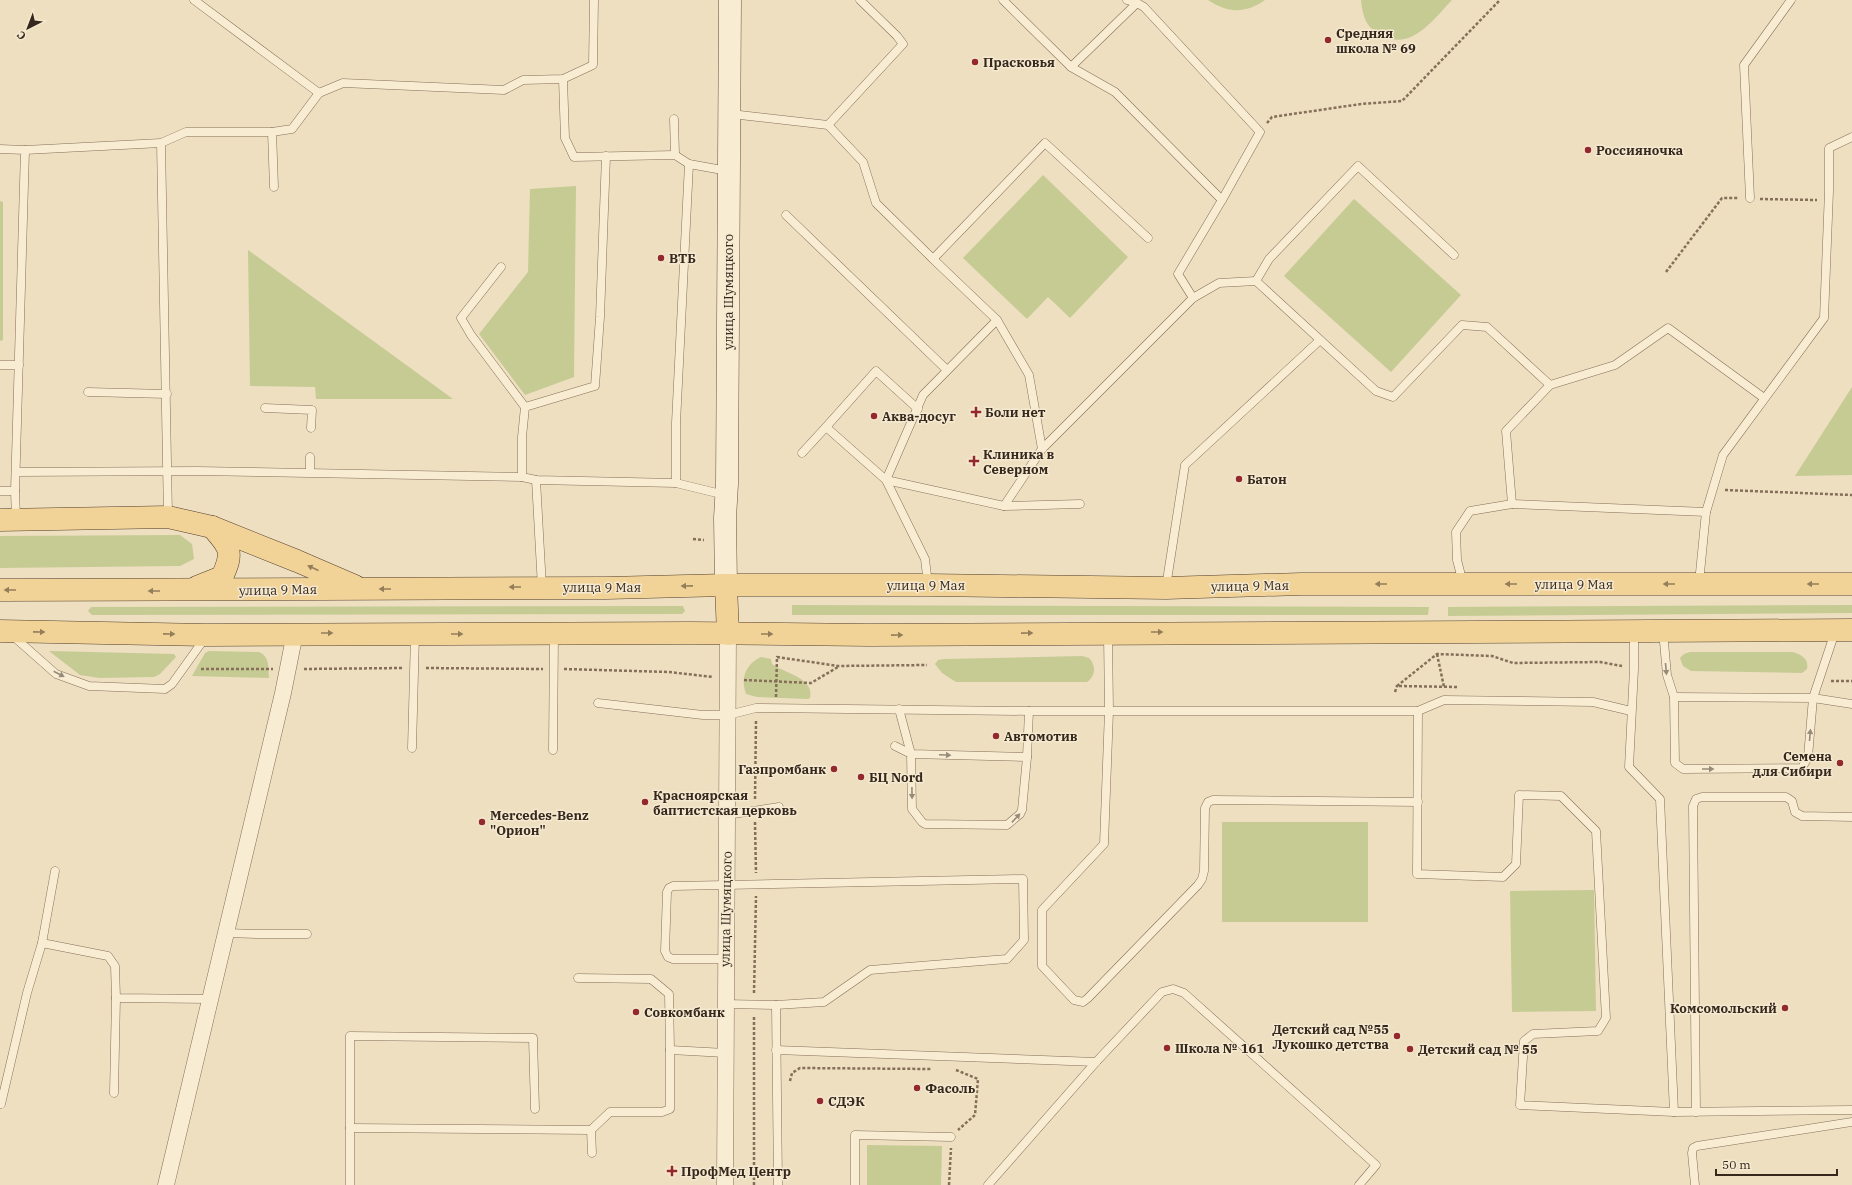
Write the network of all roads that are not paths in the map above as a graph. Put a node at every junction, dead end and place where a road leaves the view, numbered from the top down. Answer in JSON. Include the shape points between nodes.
{"nodes":[{"id":1,"x":194,"y":0,"type":"edge"},
{"id":2,"x":594,"y":0,"type":"edge"},
{"id":3,"x":730,"y":0,"type":"edge"},
{"id":4,"x":860,"y":0,"type":"edge"},
{"id":5,"x":1003,"y":0,"type":"edge"},
{"id":6,"x":1126,"y":0,"type":"edge"},
{"id":7,"x":1791,"y":0,"type":"edge"},
{"id":8,"x":1137,"y":3,"type":"junction"},
{"id":9,"x":1071,"y":67,"type":"junction"},
{"id":10,"x":563,"y":79,"type":"junction"},
{"id":11,"x":320,"y":93,"type":"junction"},
{"id":12,"x":729,"y":113,"type":"junction"},
{"id":13,"x":674,"y":119,"type":"dead end"},
{"id":14,"x":828,"y":125,"type":"junction"},
{"id":15,"x":272,"y":132,"type":"junction"},
{"id":16,"x":1852,"y":137,"type":"edge"},
{"id":17,"x":161,"y":143,"type":"junction"},
{"id":18,"x":0,"y":149,"type":"edge"},
{"id":19,"x":25,"y":150,"type":"junction"},
{"id":20,"x":606,"y":156,"type":"junction"},
{"id":21,"x":675,"y":156,"type":"junction"},
{"id":22,"x":689,"y":164,"type":"junction"},
{"id":23,"x":729,"y":171,"type":"junction"},
{"id":24,"x":274,"y":187,"type":"dead end"},
{"id":25,"x":1750,"y":198,"type":"road end"},
{"id":26,"x":1222,"y":200,"type":"junction"},
{"id":27,"x":786,"y":215,"type":"dead end"},
{"id":28,"x":1148,"y":238,"type":"dead end"},
{"id":29,"x":1454,"y":255,"type":"dead end"},
{"id":30,"x":933,"y":259,"type":"junction"},
{"id":31,"x":500,"y":267,"type":"dead end"},
{"id":32,"x":1256,"y":281,"type":"junction"},
{"id":33,"x":1192,"y":298,"type":"junction"},
{"id":34,"x":997,"y":320,"type":"junction"},
{"id":35,"x":1320,"y":340,"type":"junction"},
{"id":36,"x":19,"y":365,"type":"junction"},
{"id":37,"x":0,"y":366,"type":"edge"},
{"id":38,"x":947,"y":370,"type":"junction"},
{"id":39,"x":1550,"y":385,"type":"junction"},
{"id":40,"x":88,"y":392,"type":"dead end"},
{"id":41,"x":167,"y":394,"type":"junction"},
{"id":42,"x":1764,"y":398,"type":"junction"},
{"id":43,"x":525,"y":407,"type":"junction"},
{"id":44,"x":265,"y":408,"type":"dead end"},
{"id":45,"x":918,"y":409,"type":"junction"},
{"id":46,"x":826,"y":427,"type":"junction"},
{"id":47,"x":311,"y":428,"type":"dead end"},
{"id":48,"x":1042,"y":449,"type":"junction"},
{"id":49,"x":802,"y":453,"type":"dead end"},
{"id":50,"x":310,"y":457,"type":"dead end"},
{"id":51,"x":167,"y":471,"type":"junction"},
{"id":52,"x":16,"y":472,"type":"junction"},
{"id":53,"x":310,"y":472,"type":"junction"},
{"id":54,"x":522,"y":477,"type":"junction"},
{"id":55,"x":536,"y":480,"type":"junction"},
{"id":56,"x":886,"y":480,"type":"junction"},
{"id":57,"x":676,"y":483,"type":"junction"},
{"id":58,"x":0,"y":491,"type":"edge"},
{"id":59,"x":15,"y":491,"type":"junction"},
{"id":60,"x":726,"y":495,"type":"junction"},
{"id":61,"x":1080,"y":504,"type":"dead end"},
{"id":62,"x":1512,"y":504,"type":"junction"},
{"id":63,"x":1004,"y":506,"type":"junction"},
{"id":64,"x":1706,"y":512,"type":"junction"},
{"id":65,"x":168,"y":517,"type":"junction"},
{"id":66,"x":8,"y":520,"type":"edge"},
{"id":67,"x":212,"y":527,"type":"junction"},
{"id":68,"x":1464,"y":584,"type":"junction"},
{"id":69,"x":1699,"y":584,"type":"junction"},
{"id":70,"x":1852,"y":584,"type":"edge"},
{"id":71,"x":726,"y":585,"type":"junction"},
{"id":72,"x":928,"y":585,"type":"junction"},
{"id":73,"x":542,"y":587,"type":"junction"},
{"id":74,"x":1166,"y":588,"type":"junction"},
{"id":75,"x":361,"y":589,"type":"junction"},
{"id":76,"x":0,"y":590,"type":"edge"},
{"id":77,"x":189,"y":591,"type":"junction"},
{"id":78,"x":1634,"y":630,"type":"junction"},
{"id":79,"x":1663,"y":630,"type":"junction"},
{"id":80,"x":1844,"y":630,"type":"edge"},
{"id":81,"x":4,"y":631,"type":"edge"},
{"id":82,"x":1108,"y":632,"type":"junction"},
{"id":83,"x":295,"y":633,"type":"junction"},
{"id":84,"x":554,"y":633,"type":"junction"},
{"id":85,"x":415,"y":634,"type":"junction"},
{"id":86,"x":728,"y":634,"type":"junction"},
{"id":87,"x":207,"y":635,"type":"junction"},
{"id":88,"x":1674,"y":697,"type":"junction"},
{"id":89,"x":1813,"y":698,"type":"junction"},
{"id":90,"x":598,"y":703,"type":"dead end"},
{"id":91,"x":1852,"y":704,"type":"edge"},
{"id":92,"x":898,"y":709,"type":"junction"},
{"id":93,"x":1109,"y":710,"type":"junction"},
{"id":94,"x":1029,"y":711,"type":"junction"},
{"id":95,"x":1418,"y":711,"type":"junction"},
{"id":96,"x":1631,"y":711,"type":"junction"},
{"id":97,"x":728,"y":715,"type":"junction"},
{"id":98,"x":895,"y":746,"type":"dead end"},
{"id":99,"x":412,"y":748,"type":"dead end"},
{"id":100,"x":553,"y":750,"type":"dead end"},
{"id":101,"x":911,"y":754,"type":"junction"},
{"id":102,"x":1027,"y":757,"type":"junction"},
{"id":103,"x":1418,"y":802,"type":"junction"},
{"id":104,"x":779,"y":807,"type":"dead end"},
{"id":105,"x":727,"y":815,"type":"junction"},
{"id":106,"x":1852,"y":816,"type":"edge"},
{"id":107,"x":55,"y":871,"type":"dead end"},
{"id":108,"x":728,"y":885,"type":"junction"},
{"id":109,"x":227,"y":933,"type":"junction"},
{"id":110,"x":307,"y":934,"type":"dead end"},
{"id":111,"x":42,"y":943,"type":"junction"},
{"id":112,"x":726,"y":959,"type":"junction"},
{"id":113,"x":578,"y":978,"type":"dead end"},
{"id":114,"x":116,"y":998,"type":"junction"},
{"id":115,"x":210,"y":999,"type":"junction"},
{"id":116,"x":725,"y":1004,"type":"junction"},
{"id":117,"x":776,"y":1005,"type":"junction"},
{"id":118,"x":670,"y":1050,"type":"junction"},
{"id":119,"x":776,"y":1050,"type":"junction"},
{"id":120,"x":726,"y":1053,"type":"junction"},
{"id":121,"x":1096,"y":1062,"type":"junction"},
{"id":122,"x":114,"y":1093,"type":"dead end"},
{"id":123,"x":1,"y":1104,"type":"dead end"},
{"id":124,"x":535,"y":1109,"type":"dead end"},
{"id":125,"x":1852,"y":1110,"type":"edge"},
{"id":126,"x":1674,"y":1112,"type":"junction"},
{"id":127,"x":1696,"y":1112,"type":"junction"},
{"id":128,"x":1852,"y":1122,"type":"edge"},
{"id":129,"x":350,"y":1128,"type":"junction"},
{"id":130,"x":591,"y":1130,"type":"junction"},
{"id":131,"x":951,"y":1137,"type":"road end"},
{"id":132,"x":592,"y":1153,"type":"dead end"},
{"id":133,"x":166,"y":1185,"type":"edge"},
{"id":134,"x":350,"y":1185,"type":"edge"},
{"id":135,"x":725,"y":1185,"type":"edge"},
{"id":136,"x":778,"y":1185,"type":"edge"},
{"id":137,"x":855,"y":1185,"type":"edge"},
{"id":138,"x":988,"y":1185,"type":"edge"},
{"id":139,"x":1359,"y":1185,"type":"edge"},
{"id":140,"x":1695,"y":1185,"type":"edge"}],
"edges":[{"from":1,"to":11,"type":"lane"},
{"from":2,"to":10,"type":"lane","via":[[593,65]]},
{"from":3,"to":12,"type":"street","name":"улица Шумяцкого"},
{"from":4,"to":14,"type":"lane","via":[[903,44]]},
{"from":5,"to":9,"type":"lane"},
{"from":6,"to":8,"type":"lane"},
{"from":7,"to":25,"type":"lane","via":[[1744,65]]},
{"from":8,"to":9,"type":"lane"},
{"from":8,"to":26,"type":"lane","via":[[1144,7],[1260,132]]},
{"from":9,"to":26,"type":"lane","via":[[1115,92]]},
{"from":10,"to":11,"type":"lane","via":[[523,80],[504,90],[343,84]]},
{"from":10,"to":20,"type":"lane","via":[[565,138],[574,157]]},
{"from":11,"to":15,"type":"lane","via":[[292,129]]},
{"from":12,"to":14,"type":"lane"},
{"from":12,"to":23,"type":"street","name":"улица Шумяцкого"},
{"from":13,"to":21,"type":"lane"},
{"from":14,"to":30,"type":"lane","via":[[863,162],[876,203]]},
{"from":15,"to":17,"type":"lane","via":[[186,132]]},
{"from":15,"to":24,"type":"lane"},
{"from":16,"to":42,"type":"lane","via":[[1829,148],[1824,318]]},
{"from":17,"to":19,"type":"lane"},
{"from":17,"to":41,"type":"lane"},
{"from":18,"to":19,"type":"lane"},
{"from":19,"to":36,"type":"lane"},
{"from":20,"to":21,"type":"lane"},
{"from":20,"to":43,"type":"lane","via":[[595,386]]},
{"from":21,"to":22,"type":"lane"},
{"from":22,"to":23,"type":"lane"},
{"from":22,"to":57,"type":"lane","via":[[676,423]]},
{"from":23,"to":60,"type":"street","name":"улица Шумяцкого"},
{"from":26,"to":33,"type":"lane","via":[[1178,274]]},
{"from":27,"to":38,"type":"lane"},
{"from":28,"to":30,"type":"lane","via":[[1044,143]]},
{"from":29,"to":32,"type":"lane","via":[[1358,166],[1269,259]]},
{"from":30,"to":34,"type":"lane"},
{"from":31,"to":43,"type":"lane","via":[[461,318]]},
{"from":32,"to":33,"type":"lane","via":[[1219,282]]},
{"from":32,"to":35,"type":"lane"},
{"from":33,"to":48,"type":"lane"},
{"from":34,"to":38,"type":"lane"},
{"from":34,"to":48,"type":"lane","via":[[1029,375]]},
{"from":35,"to":39,"type":"lane","via":[[1376,391],[1393,397],[1462,326],[1487,327]]},
{"from":35,"to":74,"type":"lane","via":[[1184,465]]},
{"from":36,"to":37,"type":"lane"},
{"from":36,"to":52,"type":"lane"},
{"from":38,"to":45,"type":"lane","via":[[923,395]]},
{"from":39,"to":42,"type":"lane","via":[[1615,365],[1668,328]]},
{"from":39,"to":62,"type":"lane","via":[[1506,431]]},
{"from":40,"to":41,"type":"lane"},
{"from":41,"to":51,"type":"lane"},
{"from":42,"to":64,"type":"lane","via":[[1723,455]]},
{"from":43,"to":54,"type":"lane"},
{"from":44,"to":47,"type":"lane","via":[[312,410]]},
{"from":45,"to":46,"type":"lane","via":[[876,371]]},
{"from":45,"to":56,"type":"lane"},
{"from":46,"to":49,"type":"lane"},
{"from":46,"to":56,"type":"lane"},
{"from":48,"to":63,"type":"lane"},
{"from":50,"to":53,"type":"lane"},
{"from":51,"to":52,"type":"lane"},
{"from":51,"to":53,"type":"lane"},
{"from":51,"to":65,"type":"lane"},
{"from":52,"to":59,"type":"lane"},
{"from":53,"to":54,"type":"lane"},
{"from":54,"to":55,"type":"lane"},
{"from":55,"to":57,"type":"lane"},
{"from":55,"to":73,"type":"lane"},
{"from":56,"to":63,"type":"lane"},
{"from":56,"to":72,"type":"lane","via":[[925,559]]},
{"from":57,"to":60,"type":"lane"},
{"from":58,"to":59,"type":"lane"},
{"from":59,"to":66,"type":"lane"},
{"from":60,"to":71,"type":"street","name":"улица Шумяцкого"},
{"from":61,"to":63,"type":"lane"},
{"from":62,"to":64,"type":"lane"},
{"from":62,"to":68,"type":"lane","via":[[1470,511],[1456,532],[1457,560]]},
{"from":64,"to":69,"type":"lane"},
{"from":65,"to":66,"type":"main road"},
{"from":65,"to":67,"type":"main road"},
{"from":75,"to":67,"type":"main road","one_way":true},
{"from":67,"to":77,"type":"main road","via":[[227,544],[230,561],[222,578]]},
{"from":69,"to":68,"type":"main road","name":"улица 9 Мая","one_way":true},
{"from":68,"to":74,"type":"main road","name":"улица 9 Мая","one_way":true,"via":[[1301,584]]},
{"from":70,"to":69,"type":"main road","name":"улица 9 Мая","one_way":true},
{"from":71,"to":72,"type":"main road","name":"улица 9 Мая"},
{"from":71,"to":73,"type":"main road","name":"улица 9 Мая","one_way":true},
{"from":71,"to":86,"type":"main road"},
{"from":72,"to":74,"type":"main road","name":"улица 9 Мая"},
{"from":73,"to":75,"type":"main road","name":"улица 9 Мая","one_way":true},
{"from":75,"to":77,"type":"main road","name":"улица 9 Мая"},
{"from":77,"to":76,"type":"main road","name":"улица 9 Мая","one_way":true},
{"from":78,"to":79,"type":"main road"},
{"from":82,"to":78,"type":"main road","one_way":true},
{"from":78,"to":96,"type":"lane"},
{"from":79,"to":80,"type":"main road"},
{"from":79,"to":88,"type":"lane","one_way":true,"via":[[1667,675]]},
{"from":80,"to":89,"type":"lane"},
{"from":81,"to":87,"type":"main road","one_way":true},
{"from":81,"to":87,"type":"lane","one_way":true,"via":[[56,674],[89,686],[165,689],[172,684]]},
{"from":86,"to":82,"type":"main road","one_way":true},
{"from":82,"to":93,"type":"lane"},
{"from":83,"to":85,"type":"main road","one_way":true},
{"from":83,"to":87,"type":"main road"},
{"from":83,"to":109,"type":"street"},
{"from":85,"to":84,"type":"main road","one_way":true},
{"from":84,"to":86,"type":"main road"},
{"from":84,"to":100,"type":"lane"},
{"from":85,"to":99,"type":"lane"},
{"from":86,"to":97,"type":"street","name":"улица Шумяцкого"},
{"from":88,"to":89,"type":"lane"},
{"from":88,"to":89,"type":"lane","one_way":true,"via":[[1675,763],[1683,769],[1802,768],[1808,758]]},
{"from":89,"to":91,"type":"lane"},
{"from":90,"to":97,"type":"lane","via":[[703,715]]},
{"from":92,"to":94,"type":"lane"},
{"from":92,"to":97,"type":"lane","via":[[756,708]]},
{"from":92,"to":101,"type":"lane"},
{"from":93,"to":94,"type":"lane"},
{"from":93,"to":95,"type":"lane"},
{"from":93,"to":103,"type":"lane","via":[[1104,844],[1042,910],[1042,966],[1074,1000],[1079,1002],[1088,998],[1202,879],[1205,808],[1208,802]]},
{"from":94,"to":102,"type":"lane"},
{"from":95,"to":96,"type":"lane","via":[[1444,700],[1593,702]]},
{"from":95,"to":103,"type":"lane"},
{"from":96,"to":126,"type":"lane","via":[[1629,767],[1660,799]]},
{"from":97,"to":105,"type":"street","name":"улица Шумяцкого"},
{"from":98,"to":101,"type":"lane"},
{"from":101,"to":102,"type":"lane","one_way":true},
{"from":101,"to":102,"type":"lane","one_way":true,"via":[[912,809],[925,824],[1011,823],[1022,810]]},
{"from":103,"to":126,"type":"lane","via":[[1417,874],[1503,877],[1516,864],[1519,795],[1561,796],[1596,831],[1606,1018],[1598,1031],[1533,1034],[1524,1041],[1520,1105]]},
{"from":104,"to":105,"type":"lane"},
{"from":105,"to":108,"type":"street","name":"улица Шумяцкого"},
{"from":106,"to":127,"type":"lane","via":[[1802,816],[1795,812],[1792,801],[1786,797],[1696,799],[1693,806]]},
{"from":107,"to":111,"type":"lane"},
{"from":108,"to":112,"type":"street","name":"улица Шумяцкого"},
{"from":108,"to":112,"type":"lane","via":[[673,886],[667,892],[666,907],[668,957]]},
{"from":108,"to":117,"type":"lane","via":[[1023,879],[1024,940],[1007,959],[870,970],[824,1002]]},
{"from":109,"to":110,"type":"lane"},
{"from":109,"to":115,"type":"street"},
{"from":111,"to":114,"type":"lane","via":[[108,956],[115,966]]},
{"from":111,"to":123,"type":"lane","via":[[27,993]]},
{"from":112,"to":116,"type":"street","name":"улица Шумяцкого"},
{"from":113,"to":118,"type":"lane","via":[[651,979],[669,994]]},
{"from":114,"to":115,"type":"lane"},
{"from":114,"to":122,"type":"lane"},
{"from":115,"to":133,"type":"street"},
{"from":116,"to":117,"type":"lane"},
{"from":116,"to":120,"type":"street","name":"улица Шумяцкого"},
{"from":117,"to":119,"type":"lane"},
{"from":118,"to":120,"type":"lane"},
{"from":118,"to":130,"type":"lane","via":[[670,1109],[662,1112],[610,1112]]},
{"from":119,"to":121,"type":"lane"},
{"from":119,"to":136,"type":"lane"},
{"from":120,"to":135,"type":"street","name":"улица Шумяцкого"},
{"from":121,"to":138,"type":"lane"},
{"from":121,"to":139,"type":"lane","via":[[1162,992],[1173,990],[1184,993],[1376,1165]]},
{"from":124,"to":129,"type":"lane","via":[[533,1038],[350,1036]]},
{"from":125,"to":127,"type":"lane"},
{"from":126,"to":127,"type":"lane"},
{"from":128,"to":140,"type":"lane","via":[[1697,1146],[1693,1148],[1692,1153]]},
{"from":129,"to":130,"type":"lane"},
{"from":129,"to":134,"type":"lane"},
{"from":130,"to":132,"type":"lane"},
{"from":131,"to":137,"type":"lane","via":[[855,1135]]}]}
